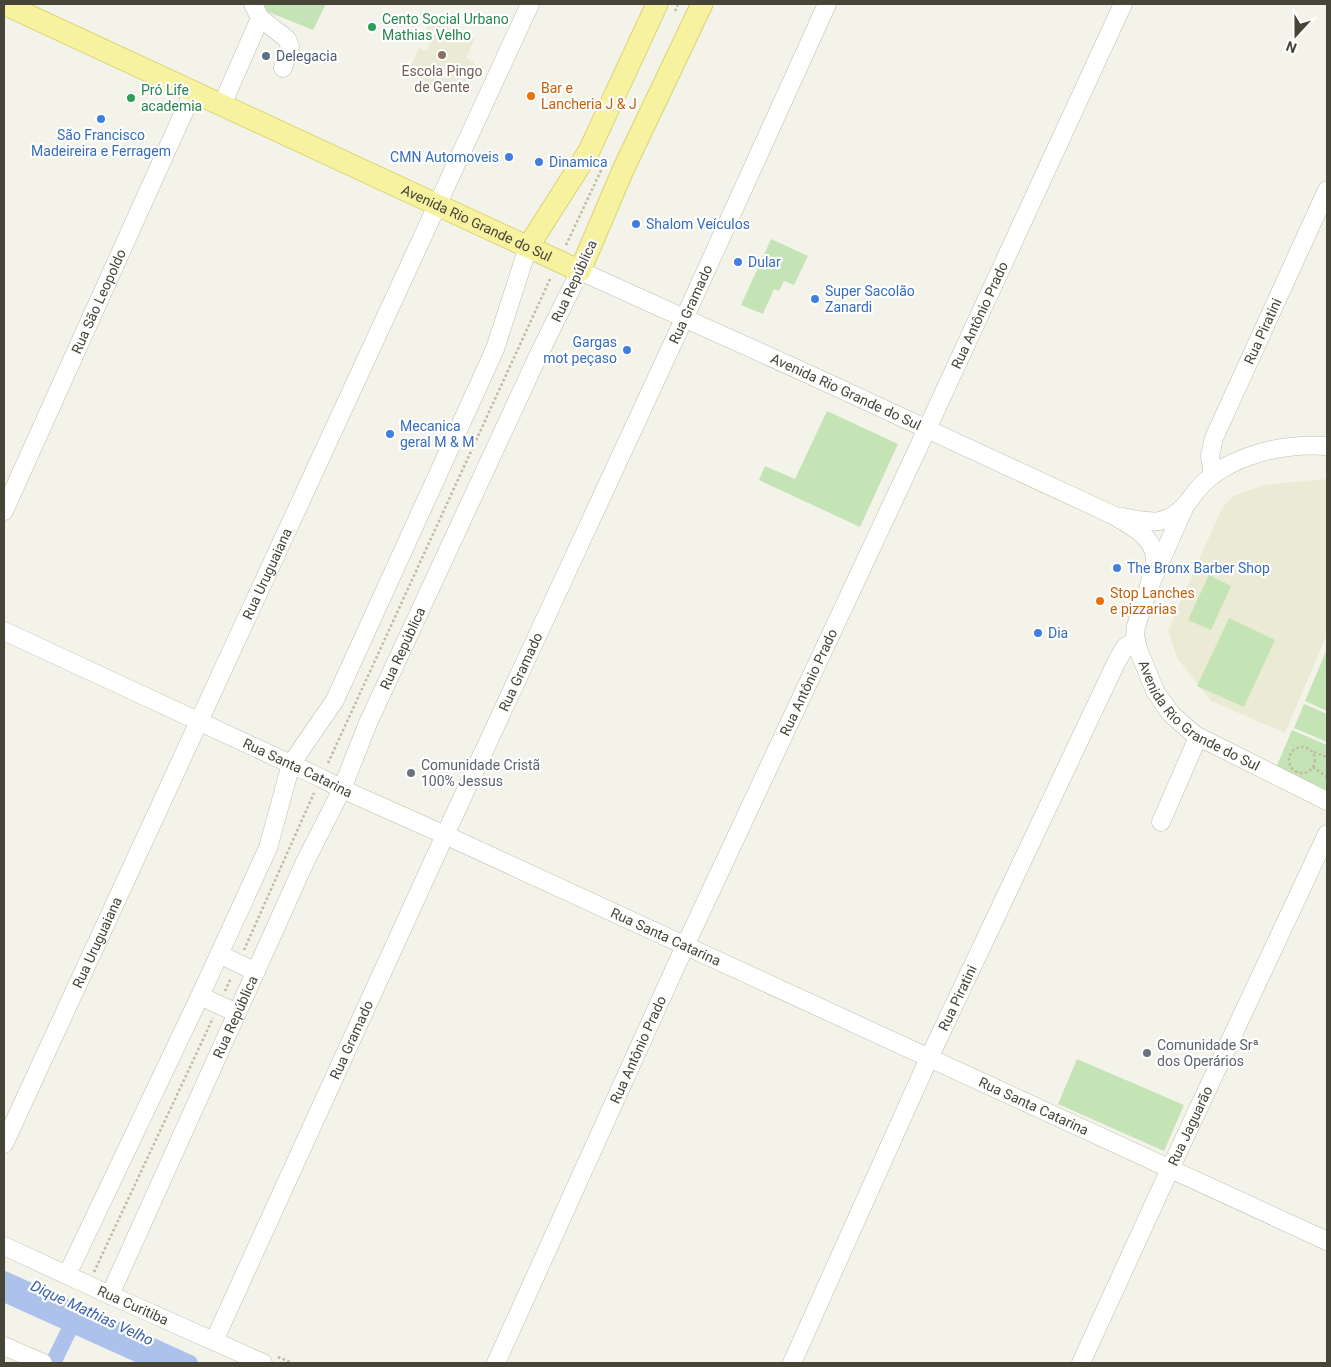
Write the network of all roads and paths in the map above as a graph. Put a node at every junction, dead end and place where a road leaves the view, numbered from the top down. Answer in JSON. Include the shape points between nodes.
{"nodes":[{"id":1,"x":4,"y":4,"type":"edge"},
{"id":2,"x":530,"y":4,"type":"edge"},
{"id":3,"x":678,"y":4,"type":"edge"},
{"id":4,"x":702,"y":4,"type":"edge"},
{"id":5,"x":827,"y":4,"type":"edge"},
{"id":6,"x":1123,"y":4,"type":"edge"},
{"id":7,"x":666,"y":8,"type":"edge"},
{"id":8,"x":256,"y":11,"type":"edge"},
{"id":9,"x":283,"y":68,"type":"dead end"},
{"id":10,"x":193,"y":92,"type":"junction"},
{"id":11,"x":222,"y":105,"type":"junction"},
{"id":12,"x":608,"y":156,"type":"dead end"},
{"id":13,"x":1327,"y":190,"type":"edge"},
{"id":14,"x":438,"y":206,"type":"junction"},
{"id":15,"x":528,"y":247,"type":"junction"},
{"id":16,"x":558,"y":262,"type":"junction"},
{"id":17,"x":580,"y":271,"type":"junction"},
{"id":18,"x":684,"y":319,"type":"junction"},
{"id":19,"x":927,"y":429,"type":"junction"},
{"id":20,"x":1327,"y":446,"type":"edge"},
{"id":21,"x":1213,"y":475,"type":"junction"},
{"id":22,"x":1186,"y":504,"type":"junction"},
{"id":23,"x":4,"y":511,"type":"edge"},
{"id":24,"x":1115,"y":516,"type":"junction"},
{"id":25,"x":1149,"y":588,"type":"junction"},
{"id":26,"x":4,"y":631,"type":"edge"},
{"id":27,"x":1136,"y":641,"type":"junction"},
{"id":28,"x":198,"y":721,"type":"junction"},
{"id":29,"x":1198,"y":737,"type":"junction"},
{"id":30,"x":1313,"y":751,"type":"junction"},
{"id":31,"x":1327,"y":757,"type":"edge"},
{"id":32,"x":291,"y":764,"type":"junction"},
{"id":33,"x":1313,"y":767,"type":"junction"},
{"id":34,"x":1327,"y":777,"type":"edge"},
{"id":35,"x":321,"y":778,"type":"junction"},
{"id":36,"x":342,"y":789,"type":"junction"},
{"id":37,"x":1327,"y":801,"type":"edge"},
{"id":38,"x":1161,"y":822,"type":"dead end"},
{"id":39,"x":1327,"y":834,"type":"edge"},
{"id":40,"x":445,"y":835,"type":"junction"},
{"id":41,"x":685,"y":946,"type":"junction"},
{"id":42,"x":219,"y":954,"type":"junction"},
{"id":43,"x":238,"y":963,"type":"junction"},
{"id":44,"x":256,"y":972,"type":"junction"},
{"id":45,"x":200,"y":996,"type":"junction"},
{"id":46,"x":219,"y":1005,"type":"junction"},
{"id":47,"x":237,"y":1013,"type":"junction"},
{"id":48,"x":929,"y":1058,"type":"junction"},
{"id":49,"x":4,"y":1144,"type":"edge"},
{"id":50,"x":1170,"y":1169,"type":"junction"},
{"id":51,"x":1327,"y":1242,"type":"edge"},
{"id":52,"x":4,"y":1246,"type":"edge"},
{"id":53,"x":67,"y":1275,"type":"junction"},
{"id":54,"x":88,"y":1285,"type":"junction"},
{"id":55,"x":110,"y":1295,"type":"junction"},
{"id":56,"x":214,"y":1341,"type":"junction"},
{"id":57,"x":4,"y":1346,"type":"edge"},
{"id":58,"x":35,"y":1360,"type":"edge"},
{"id":59,"x":263,"y":1363,"type":"edge"},
{"id":60,"x":496,"y":1363,"type":"edge"},
{"id":61,"x":792,"y":1363,"type":"edge"},
{"id":62,"x":1081,"y":1363,"type":"edge"}],
"edges":[{"from":1,"to":10,"type":"main road","name":"Avenida Rio Grande do Sul"},
{"from":2,"to":14,"type":"street","name":"Rua Uruguaiana"},
{"from":3,"to":7,"type":"path"},
{"from":4,"to":17,"type":"main road","name":"Rua República","via":[[623,170]]},
{"from":5,"to":18,"type":"street","name":"Rua Gramado"},
{"from":6,"to":19,"type":"street","name":"Rua Antônio Prado"},
{"from":7,"to":15,"type":"main road","via":[[589,151]]},
{"from":8,"to":9,"type":"street","via":[[287,39],[290,47]]},
{"from":8,"to":11,"type":"street"},
{"from":10,"to":11,"type":"main road","name":"Avenida Rio Grande do Sul"},
{"from":10,"to":23,"type":"street","name":"Rua São Leopoldo"},
{"from":11,"to":14,"type":"main road","name":"Avenida Rio Grande do Sul"},
{"from":12,"to":16,"type":"path"},
{"from":13,"to":21,"type":"street","name":"Rua Piratini","via":[[1214,438],[1210,456]]},
{"from":14,"to":15,"type":"main road","name":"Avenida Rio Grande do Sul"},
{"from":14,"to":28,"type":"street","name":"Rua Uruguaiana"},
{"from":15,"to":16,"type":"main road","name":"Avenida Rio Grande do Sul"},
{"from":15,"to":32,"type":"street","via":[[496,349],[334,700]]},
{"from":16,"to":17,"type":"main road","name":"Avenida Rio Grande do Sul"},
{"from":16,"to":35,"type":"path"},
{"from":17,"to":18,"type":"street","name":"Avenida Rio Grande do Sul"},
{"from":17,"to":36,"type":"street","name":"Rua República","via":[[373,714]]},
{"from":18,"to":19,"type":"street","name":"Avenida Rio Grande do Sul"},
{"from":18,"to":40,"type":"street","name":"Rua Gramado"},
{"from":19,"to":24,"type":"street","name":"Avenida Rio Grande do Sul"},
{"from":19,"to":41,"type":"street","name":"Rua Antônio Prado"},
{"from":20,"to":21,"type":"street","name":"Avenida Rio Grande do Sul","via":[[1274,449],[1235,462]]},
{"from":21,"to":22,"type":"street","name":"Avenida Rio Grande do Sul"},
{"from":22,"to":24,"type":"street","name":"Avenida Rio Grande do Sul","via":[[1176,515],[1155,522]]},
{"from":22,"to":25,"type":"street","name":"Avenida Rio Grande do Sul"},
{"from":24,"to":25,"type":"street","name":"Avenida Rio Grande do Sul","via":[[1143,535],[1153,548],[1155,558]]},
{"from":25,"to":27,"type":"street","name":"Avenida Rio Grande do Sul","via":[[1136,626]]},
{"from":26,"to":28,"type":"street","name":"Rua Santa Catarina"},
{"from":27,"to":29,"type":"street","name":"Avenida Rio Grande do Sul","via":[[1159,697]]},
{"from":27,"to":48,"type":"street","name":"Rua Piratini","via":[[1124,646]]},
{"from":28,"to":32,"type":"street","name":"Rua Santa Catarina"},
{"from":28,"to":49,"type":"street","name":"Rua Uruguaiana"},
{"from":29,"to":37,"type":"street","name":"Avenida Rio Grande do Sul"},
{"from":29,"to":38,"type":"street"},
{"from":30,"to":31,"type":"path"},
{"from":30,"to":33,"type":"path","via":[[1316,759]]},
{"from":30,"to":33,"type":"path","via":[[1298,747],[1291,753],[1290,762],[1298,772],[1307,772]]},
{"from":32,"to":35,"type":"street","name":"Rua Santa Catarina"},
{"from":32,"to":42,"type":"street","via":[[268,848]]},
{"from":33,"to":34,"type":"path"},
{"from":35,"to":36,"type":"street","name":"Rua Santa Catarina"},
{"from":35,"to":43,"type":"path"},
{"from":36,"to":40,"type":"street","name":"Rua Santa Catarina"},
{"from":36,"to":44,"type":"street","name":"Rua República"},
{"from":39,"to":50,"type":"street","name":"Rua Jaguarão"},
{"from":40,"to":41,"type":"street","name":"Rua Santa Catarina"},
{"from":40,"to":56,"type":"street","name":"Rua Gramado"},
{"from":41,"to":48,"type":"street","name":"Rua Santa Catarina"},
{"from":41,"to":60,"type":"street","name":"Rua Antônio Prado"},
{"from":42,"to":43,"type":"street"},
{"from":42,"to":45,"type":"street"},
{"from":43,"to":44,"type":"street"},
{"from":43,"to":46,"type":"path"},
{"from":44,"to":47,"type":"street","name":"Rua República"},
{"from":45,"to":46,"type":"street"},
{"from":45,"to":53,"type":"street"},
{"from":46,"to":47,"type":"street"},
{"from":46,"to":54,"type":"path"},
{"from":47,"to":55,"type":"street","name":"Rua República"},
{"from":48,"to":50,"type":"street","name":"Rua Santa Catarina"},
{"from":48,"to":61,"type":"street","name":"Rua Piratini"},
{"from":50,"to":51,"type":"street","name":"Rua Santa Catarina"},
{"from":50,"to":62,"type":"street","name":"Rua Jaguarão"},
{"from":52,"to":53,"type":"street","name":"Rua Curitiba"},
{"from":53,"to":54,"type":"street","name":"Rua Curitiba"},
{"from":54,"to":55,"type":"street","name":"Rua Curitiba"},
{"from":55,"to":56,"type":"street","name":"Rua Curitiba"},
{"from":56,"to":59,"type":"street","name":"Rua Curitiba"},
{"from":57,"to":58,"type":"street"}]}
